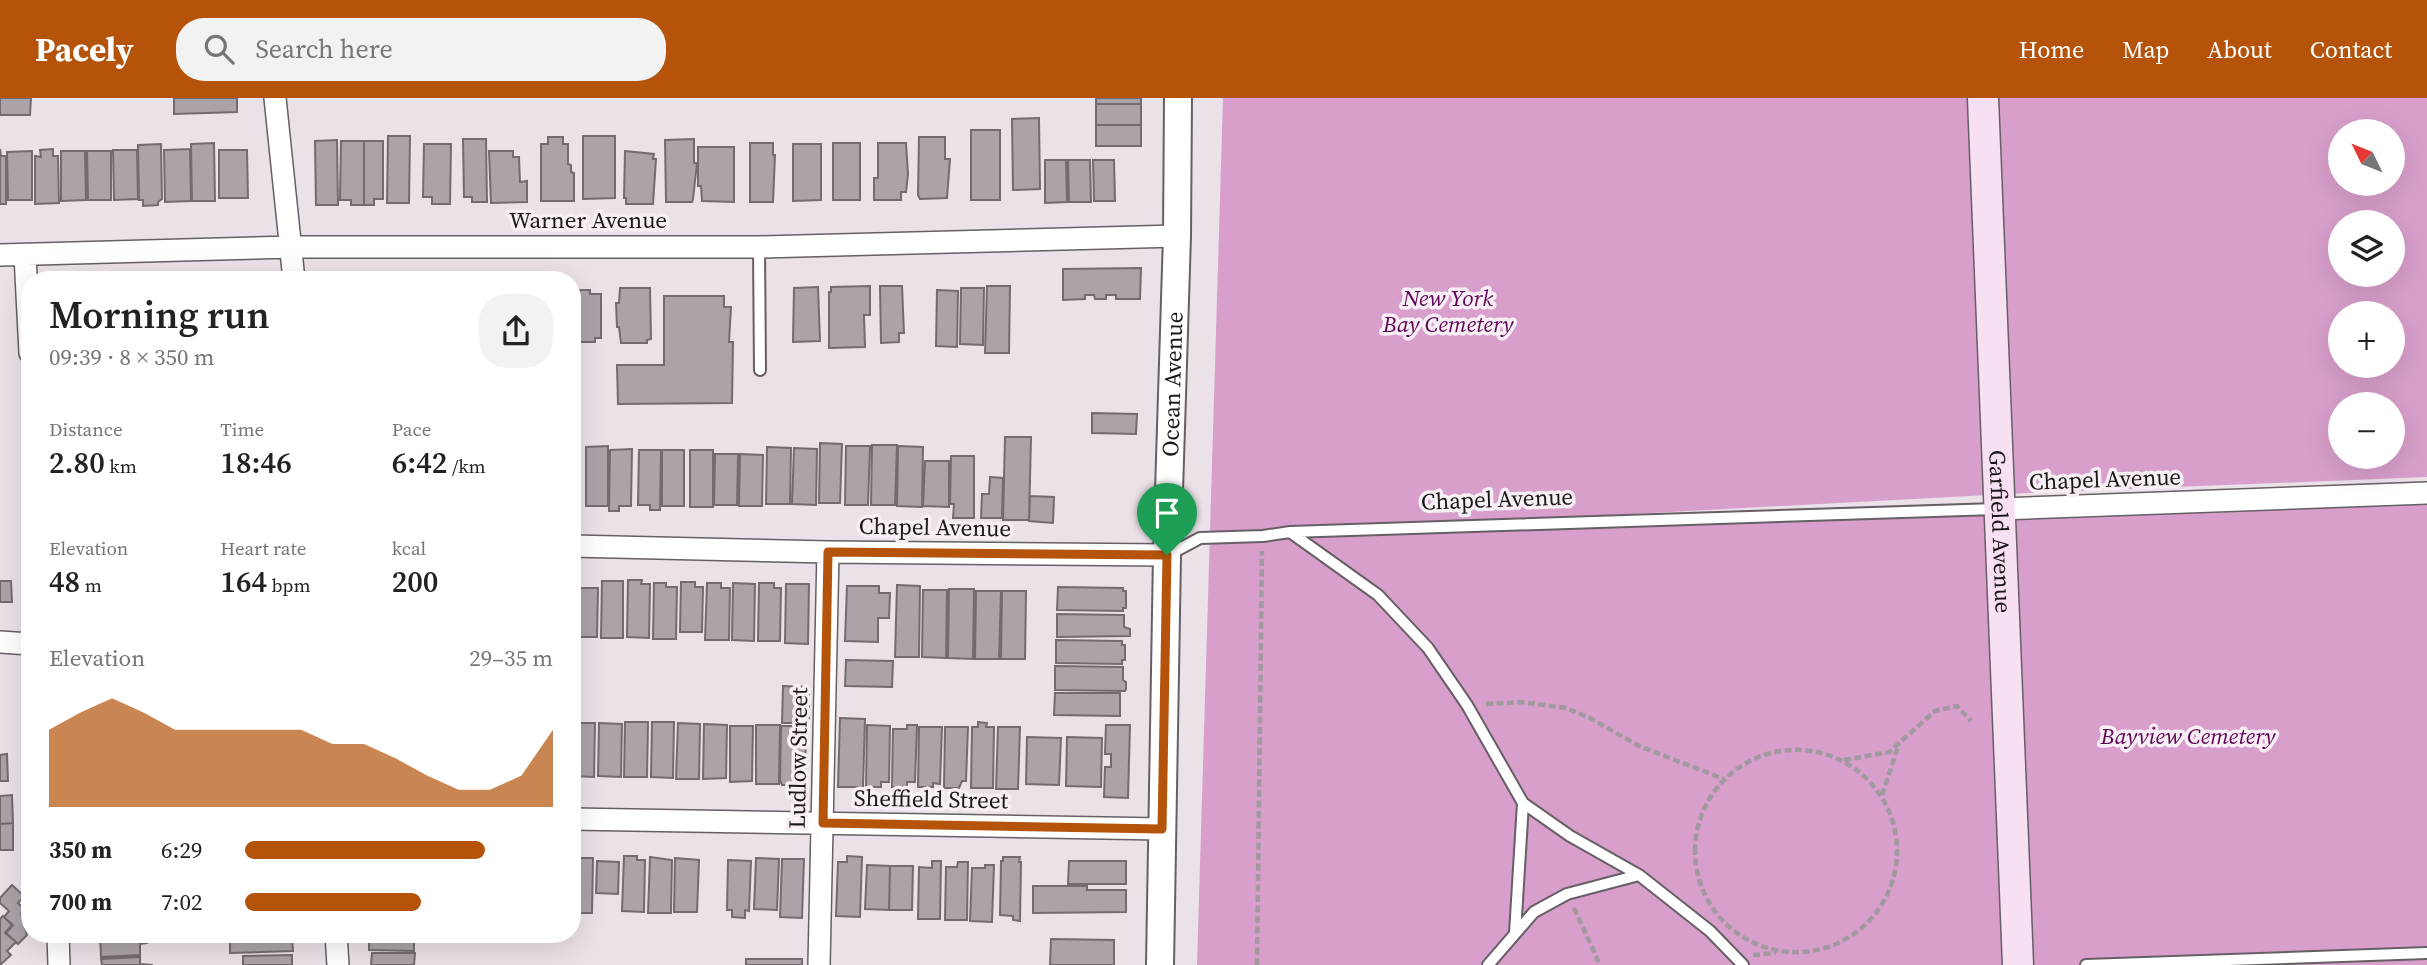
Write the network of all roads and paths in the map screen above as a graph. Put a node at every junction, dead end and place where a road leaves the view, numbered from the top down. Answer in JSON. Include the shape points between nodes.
{"nodes":[{"id":1,"x":275,"y":98,"type":"edge"},
{"id":2,"x":1178,"y":98,"type":"edge"},
{"id":3,"x":1983,"y":98,"type":"edge"},
{"id":4,"x":1177,"y":236,"type":"junction"},
{"id":5,"x":291,"y":247,"type":"junction"},
{"id":6,"x":759,"y":247,"type":"junction"},
{"id":7,"x":0,"y":255,"type":"edge"},
{"id":8,"x":25,"y":255,"type":"junction"},
{"id":9,"x":26,"y":271,"type":"edge"},
{"id":10,"x":293,"y":271,"type":"edge"},
{"id":11,"x":760,"y":370,"type":"dead end"},
{"id":12,"x":2427,"y":494,"type":"edge"},
{"id":13,"x":2001,"y":509,"type":"junction"},
{"id":14,"x":1290,"y":533,"type":"junction"},
{"id":15,"x":1263,"y":536,"type":"junction"},
{"id":16,"x":581,"y":546,"type":"edge"},
{"id":17,"x":828,"y":552,"type":"junction"},
{"id":18,"x":1167,"y":555,"type":"junction"},
{"id":19,"x":0,"y":642,"type":"edge"},
{"id":20,"x":21,"y":643,"type":"edge"},
{"id":21,"x":1467,"y":705,"type":"junction"},
{"id":22,"x":1971,"y":721,"type":"dead end"},
{"id":23,"x":1899,"y":744,"type":"junction"},
{"id":24,"x":1843,"y":760,"type":"junction"},
{"id":25,"x":1724,"y":779,"type":"junction"},
{"id":26,"x":1881,"y":796,"type":"junction"},
{"id":27,"x":1523,"y":803,"type":"junction"},
{"id":28,"x":581,"y":819,"type":"edge"},
{"id":29,"x":823,"y":823,"type":"junction"},
{"id":30,"x":1162,"y":829,"type":"junction"},
{"id":31,"x":1639,"y":875,"type":"junction"},
{"id":32,"x":1567,"y":894,"type":"junction"},
{"id":33,"x":1516,"y":933,"type":"junction"},
{"id":34,"x":58,"y":943,"type":"edge"},
{"id":35,"x":337,"y":943,"type":"edge"},
{"id":36,"x":2427,"y":953,"type":"edge"},
{"id":37,"x":59,"y":965,"type":"edge"},
{"id":38,"x":338,"y":965,"type":"edge"},
{"id":39,"x":819,"y":965,"type":"edge"},
{"id":40,"x":1160,"y":965,"type":"edge"},
{"id":41,"x":1257,"y":965,"type":"edge"},
{"id":42,"x":1488,"y":965,"type":"edge"},
{"id":43,"x":1600,"y":965,"type":"edge"},
{"id":44,"x":1743,"y":965,"type":"edge"},
{"id":45,"x":2018,"y":965,"type":"edge"},
{"id":46,"x":2087,"y":965,"type":"edge"}],
"edges":[{"from":1,"to":5,"type":"street"},
{"from":2,"to":4,"type":"street","name":"Ocean Avenue"},
{"from":3,"to":13,"type":"main road","name":"Garfield Avenue"},
{"from":4,"to":6,"type":"street","name":"Warner Avenue"},
{"from":4,"to":18,"type":"street","name":"Ocean Avenue"},
{"from":5,"to":6,"type":"street","name":"Warner Avenue"},
{"from":5,"to":8,"type":"street","name":"Warner Avenue"},
{"from":5,"to":10,"type":"street"},
{"from":6,"to":11,"type":"lane"},
{"from":7,"to":8,"type":"street","name":"Warner Avenue"},
{"from":8,"to":9,"type":"street"},
{"from":12,"to":13,"type":"street","name":"Chapel Avenue"},
{"from":13,"to":14,"type":"lane","name":"Chapel Avenue"},
{"from":13,"to":45,"type":"main road","name":"Garfield Avenue"},
{"from":14,"to":15,"type":"lane","name":"Chapel Avenue"},
{"from":14,"to":21,"type":"lane","via":[[1378,595],[1428,648]]},
{"from":15,"to":18,"type":"lane","name":"Chapel Avenue","via":[[1200,538]]},
{"from":15,"to":41,"type":"path"},
{"from":16,"to":17,"type":"street","name":"Chapel Avenue"},
{"from":17,"to":18,"type":"street","name":"Chapel Avenue"},
{"from":17,"to":29,"type":"street","name":"Ludlow Street"},
{"from":18,"to":30,"type":"street","name":"Ocean Avenue"},
{"from":19,"to":20,"type":"street"},
{"from":21,"to":25,"type":"path","via":[[1521,702],[1566,708],[1639,746]]},
{"from":21,"to":27,"type":"lane"},
{"from":22,"to":23,"type":"path","via":[[1957,706],[1935,711]]},
{"from":23,"to":24,"type":"path","via":[[1889,752]]},
{"from":23,"to":26,"type":"path"},
{"from":24,"to":25,"type":"path","via":[[1813,750],[1781,750],[1750,760]]},
{"from":24,"to":26,"type":"path","via":[[1869,779]]},
{"from":25,"to":26,"type":"path","via":[[1705,804],[1695,835],[1695,867],[1704,897],[1723,923],[1749,942],[1779,952],[1811,952],[1842,942],[1868,924],[1887,898],[1897,867],[1897,835]]},
{"from":27,"to":31,"type":"lane"},
{"from":27,"to":33,"type":"lane"},
{"from":28,"to":29,"type":"street","name":"Sheffield Street"},
{"from":29,"to":30,"type":"street","name":"Sheffield Street"},
{"from":29,"to":39,"type":"street","name":"Ludlow Street"},
{"from":30,"to":40,"type":"street","name":"Ocean Avenue"},
{"from":31,"to":32,"type":"lane"},
{"from":31,"to":44,"type":"lane","via":[[1710,931]]},
{"from":32,"to":33,"type":"lane","via":[[1534,912]]},
{"from":32,"to":43,"type":"path"},
{"from":33,"to":42,"type":"lane"},
{"from":34,"to":37,"type":"street"},
{"from":35,"to":38,"type":"street"},
{"from":36,"to":46,"type":"lane"}]}
